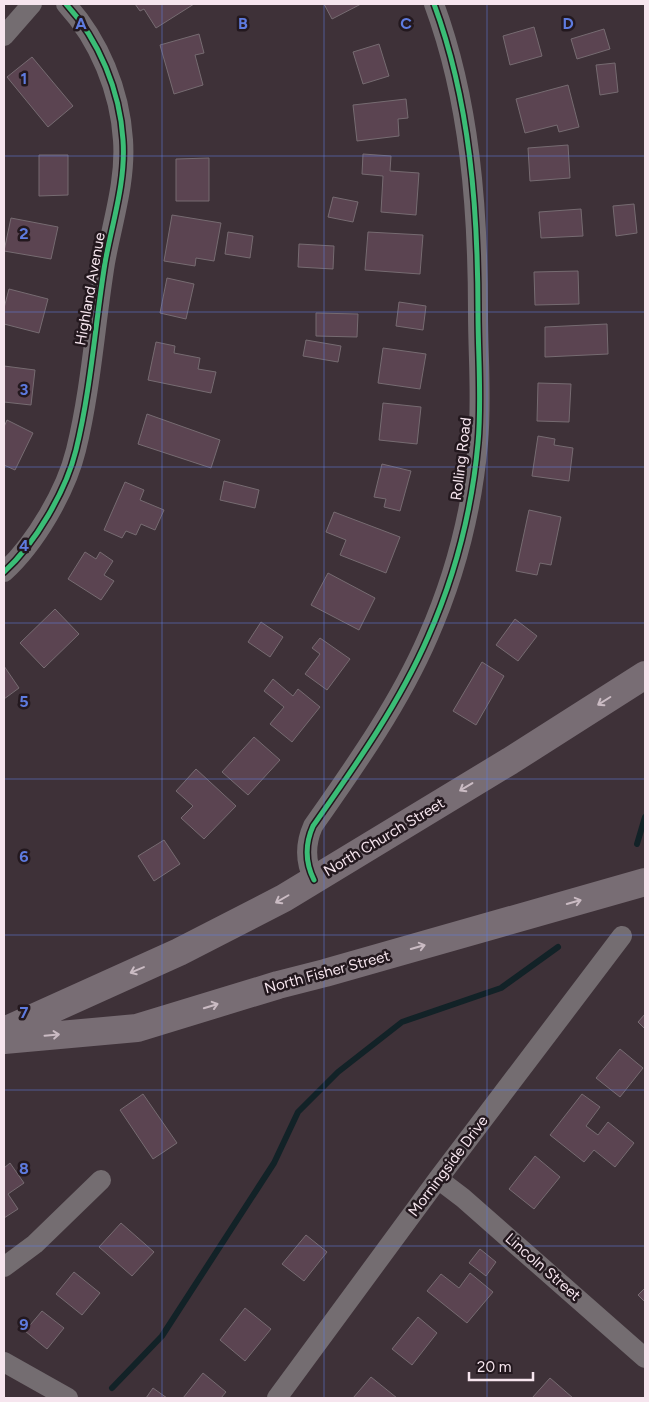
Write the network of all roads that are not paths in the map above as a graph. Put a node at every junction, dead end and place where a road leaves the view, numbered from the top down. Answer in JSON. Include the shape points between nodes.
{"nodes":[{"id":1,"x":32,"y":4,"type":"edge"},
{"id":2,"x":66,"y":4,"type":"edge"},
{"id":3,"x":434,"y":4,"type":"edge"},
{"id":4,"x":4,"y":36,"type":"edge"},
{"id":5,"x":4,"y":572,"type":"edge"},
{"id":6,"x":645,"y":675,"type":"edge"},
{"id":7,"x":314,"y":880,"type":"junction"},
{"id":8,"x":645,"y":882,"type":"edge"},
{"id":9,"x":622,"y":936,"type":"dead end"},
{"id":10,"x":4,"y":1031,"type":"edge"},
{"id":11,"x":4,"y":1040,"type":"edge"},
{"id":12,"x":438,"y":1179,"type":"junction"},
{"id":13,"x":101,"y":1180,"type":"dead end"},
{"id":14,"x":4,"y":1267,"type":"edge"},
{"id":15,"x":645,"y":1358,"type":"edge"},
{"id":16,"x":4,"y":1362,"type":"edge"},
{"id":17,"x":68,"y":1398,"type":"edge"},
{"id":18,"x":277,"y":1398,"type":"edge"}],
"edges":[{"from":1,"to":4,"type":"street"},
{"from":2,"to":5,"type":"street","name":"Highland Avenue","via":[[90,36],[116,98],[124,142],[118,204],[105,261],[76,450],[52,507]]},
{"from":3,"to":7,"type":"street","name":"Rolling Road","via":[[455,71],[472,183],[480,376],[478,443],[472,487],[445,594],[412,673],[308,838],[306,857]]},
{"from":6,"to":7,"type":"main road","name":"North Church Street","one_way":true},
{"from":7,"to":10,"type":"main road","name":"North Church Street","one_way":true,"via":[[180,952]]},
{"from":11,"to":8,"type":"main road","name":"North Fisher Street","one_way":true,"via":[[137,1028]]},
{"from":9,"to":12,"type":"street","name":"Morningside Drive"},
{"from":12,"to":15,"type":"street","name":"Lincoln Street"},
{"from":12,"to":18,"type":"street","name":"Morningside Drive"},
{"from":13,"to":14,"type":"street","via":[[35,1244]]},
{"from":16,"to":17,"type":"street"}]}
